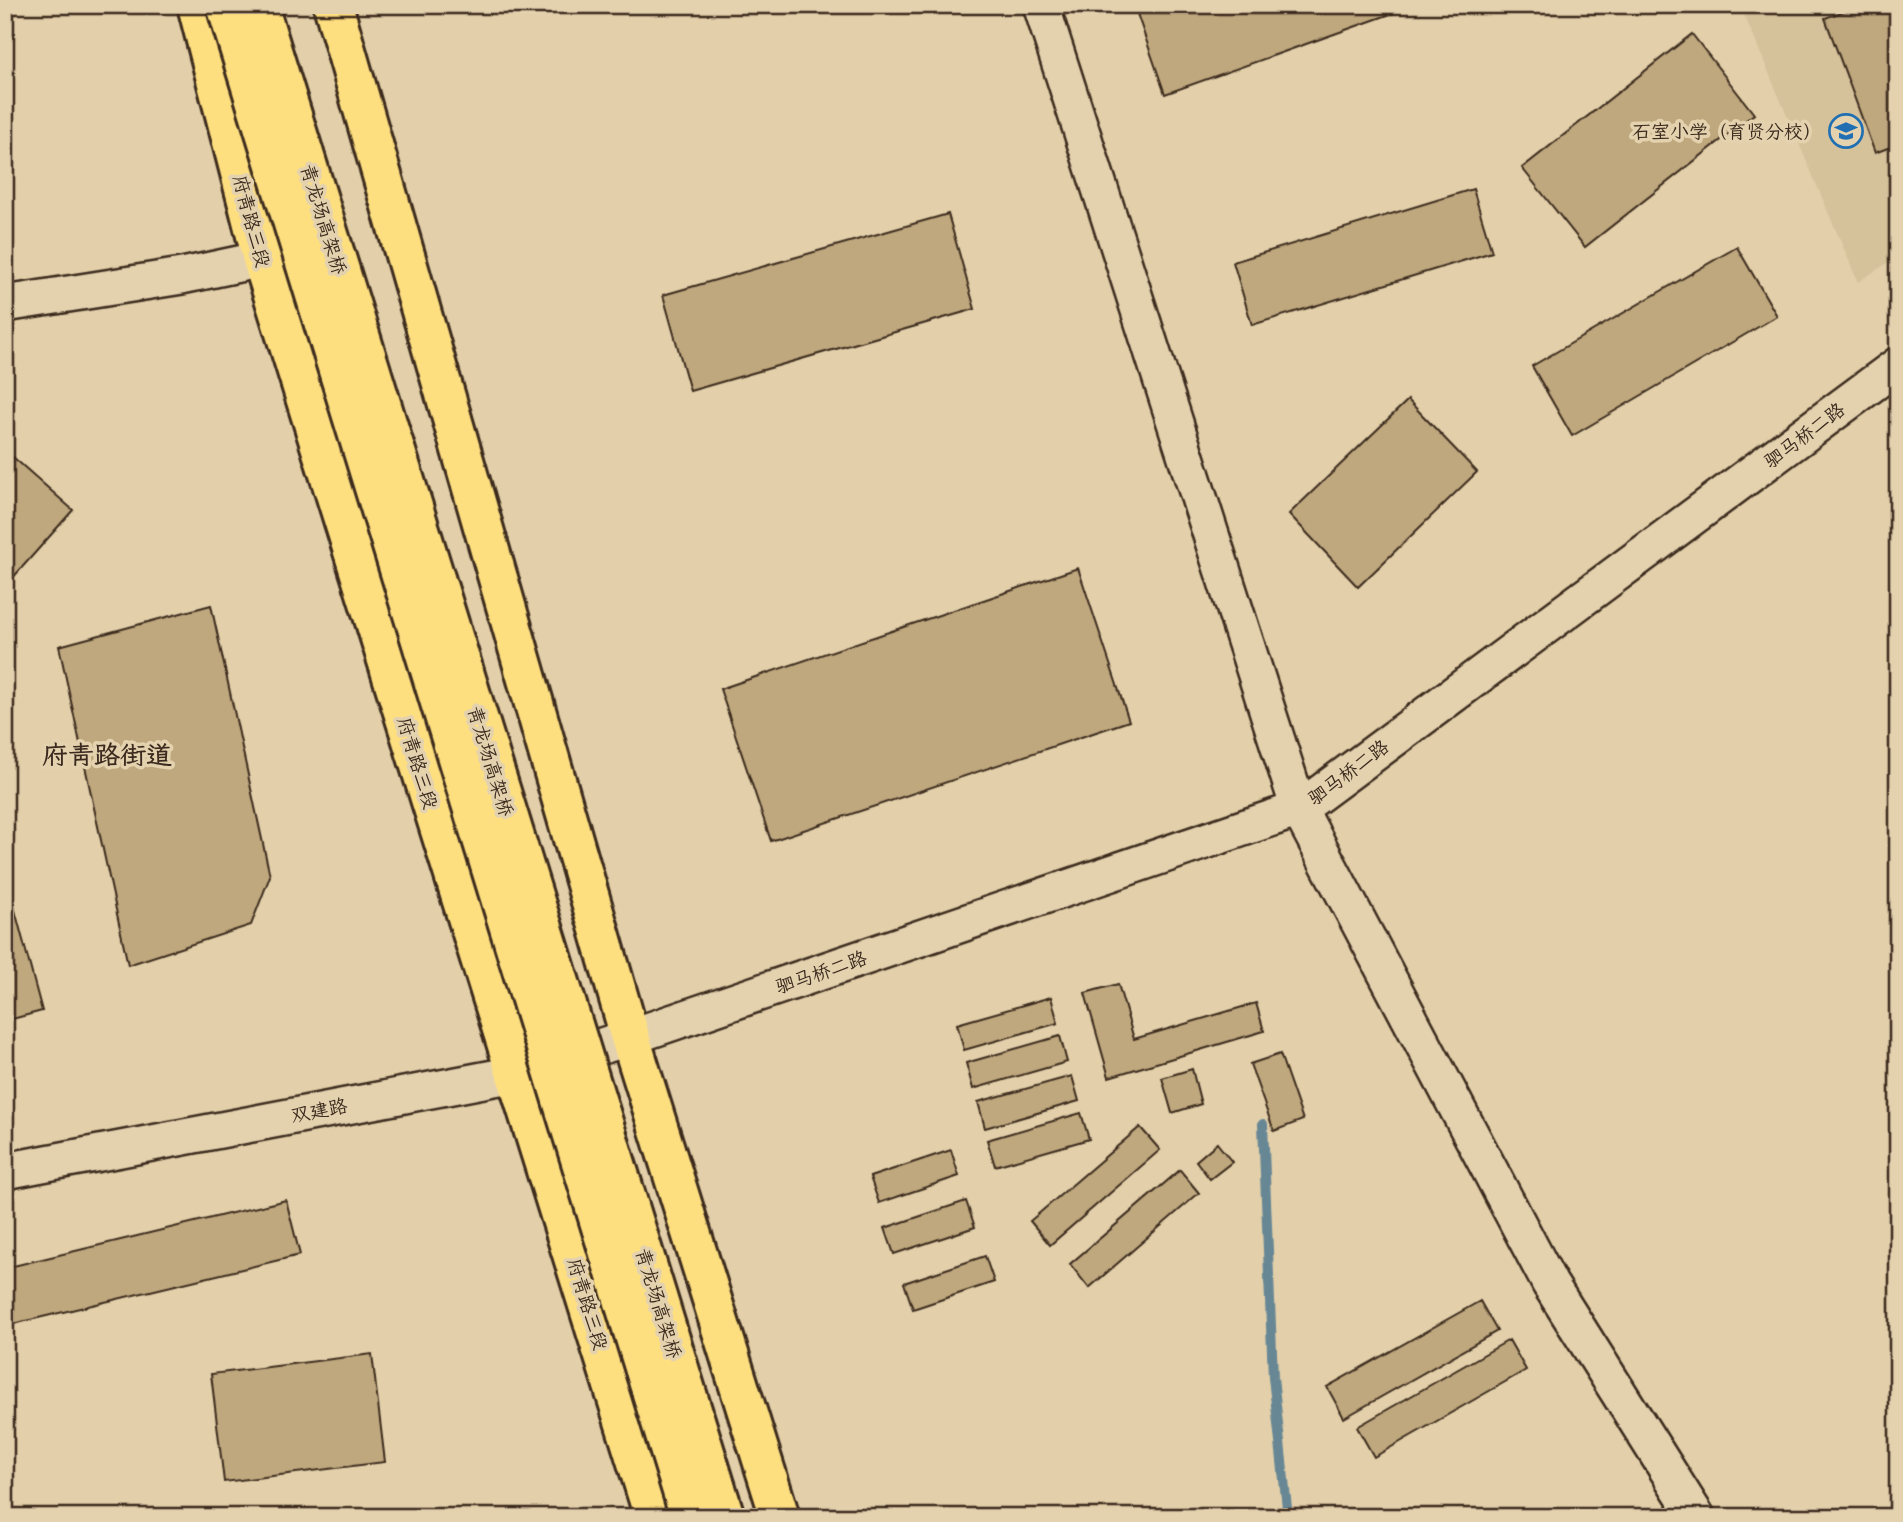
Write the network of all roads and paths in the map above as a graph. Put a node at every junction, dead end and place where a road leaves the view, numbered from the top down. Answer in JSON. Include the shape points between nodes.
{"nodes":[{"id":1,"x":197,"y":5,"type":"edge"},
{"id":2,"x":226,"y":5,"type":"edge"},
{"id":3,"x":258,"y":5,"type":"edge"},
{"id":4,"x":333,"y":5,"type":"edge"},
{"id":5,"x":1041,"y":5,"type":"edge"},
{"id":6,"x":262,"y":259,"type":"junction"},
{"id":7,"x":5,"y":304,"type":"edge"},
{"id":8,"x":1898,"y":365,"type":"edge"},
{"id":9,"x":1299,"y":809,"type":"junction"},
{"id":10,"x":630,"y":1037,"type":"junction"},
{"id":11,"x":515,"y":1074,"type":"junction"},
{"id":12,"x":5,"y":1171,"type":"edge"},
{"id":13,"x":654,"y":1517,"type":"edge"},
{"id":14,"x":690,"y":1517,"type":"edge"},
{"id":15,"x":725,"y":1517,"type":"edge"},
{"id":16,"x":780,"y":1517,"type":"edge"},
{"id":17,"x":1697,"y":1517,"type":"edge"}],
"edges":[{"from":1,"to":6,"type":"main road","name":"府青路三段"},
{"from":2,"to":14,"type":"main road","name":"青龙场高架桥","bridge":true},
{"from":3,"to":15,"type":"main road","name":"青龙场高架桥","bridge":true},
{"from":4,"to":10,"type":"main road"},
{"from":5,"to":9,"type":"street"},
{"from":6,"to":7,"type":"street"},
{"from":6,"to":11,"type":"main road","name":"府青路三段"},
{"from":8,"to":9,"type":"street","name":"驷马桥二路"},
{"from":9,"to":10,"type":"street","name":"驷马桥二路"},
{"from":9,"to":17,"type":"street","via":[[1550,1284]]},
{"from":10,"to":11,"type":"street","name":"双建路"},
{"from":10,"to":16,"type":"main road"},
{"from":11,"to":12,"type":"street","name":"双建路"},
{"from":11,"to":13,"type":"main road","name":"府青路三段"}]}
